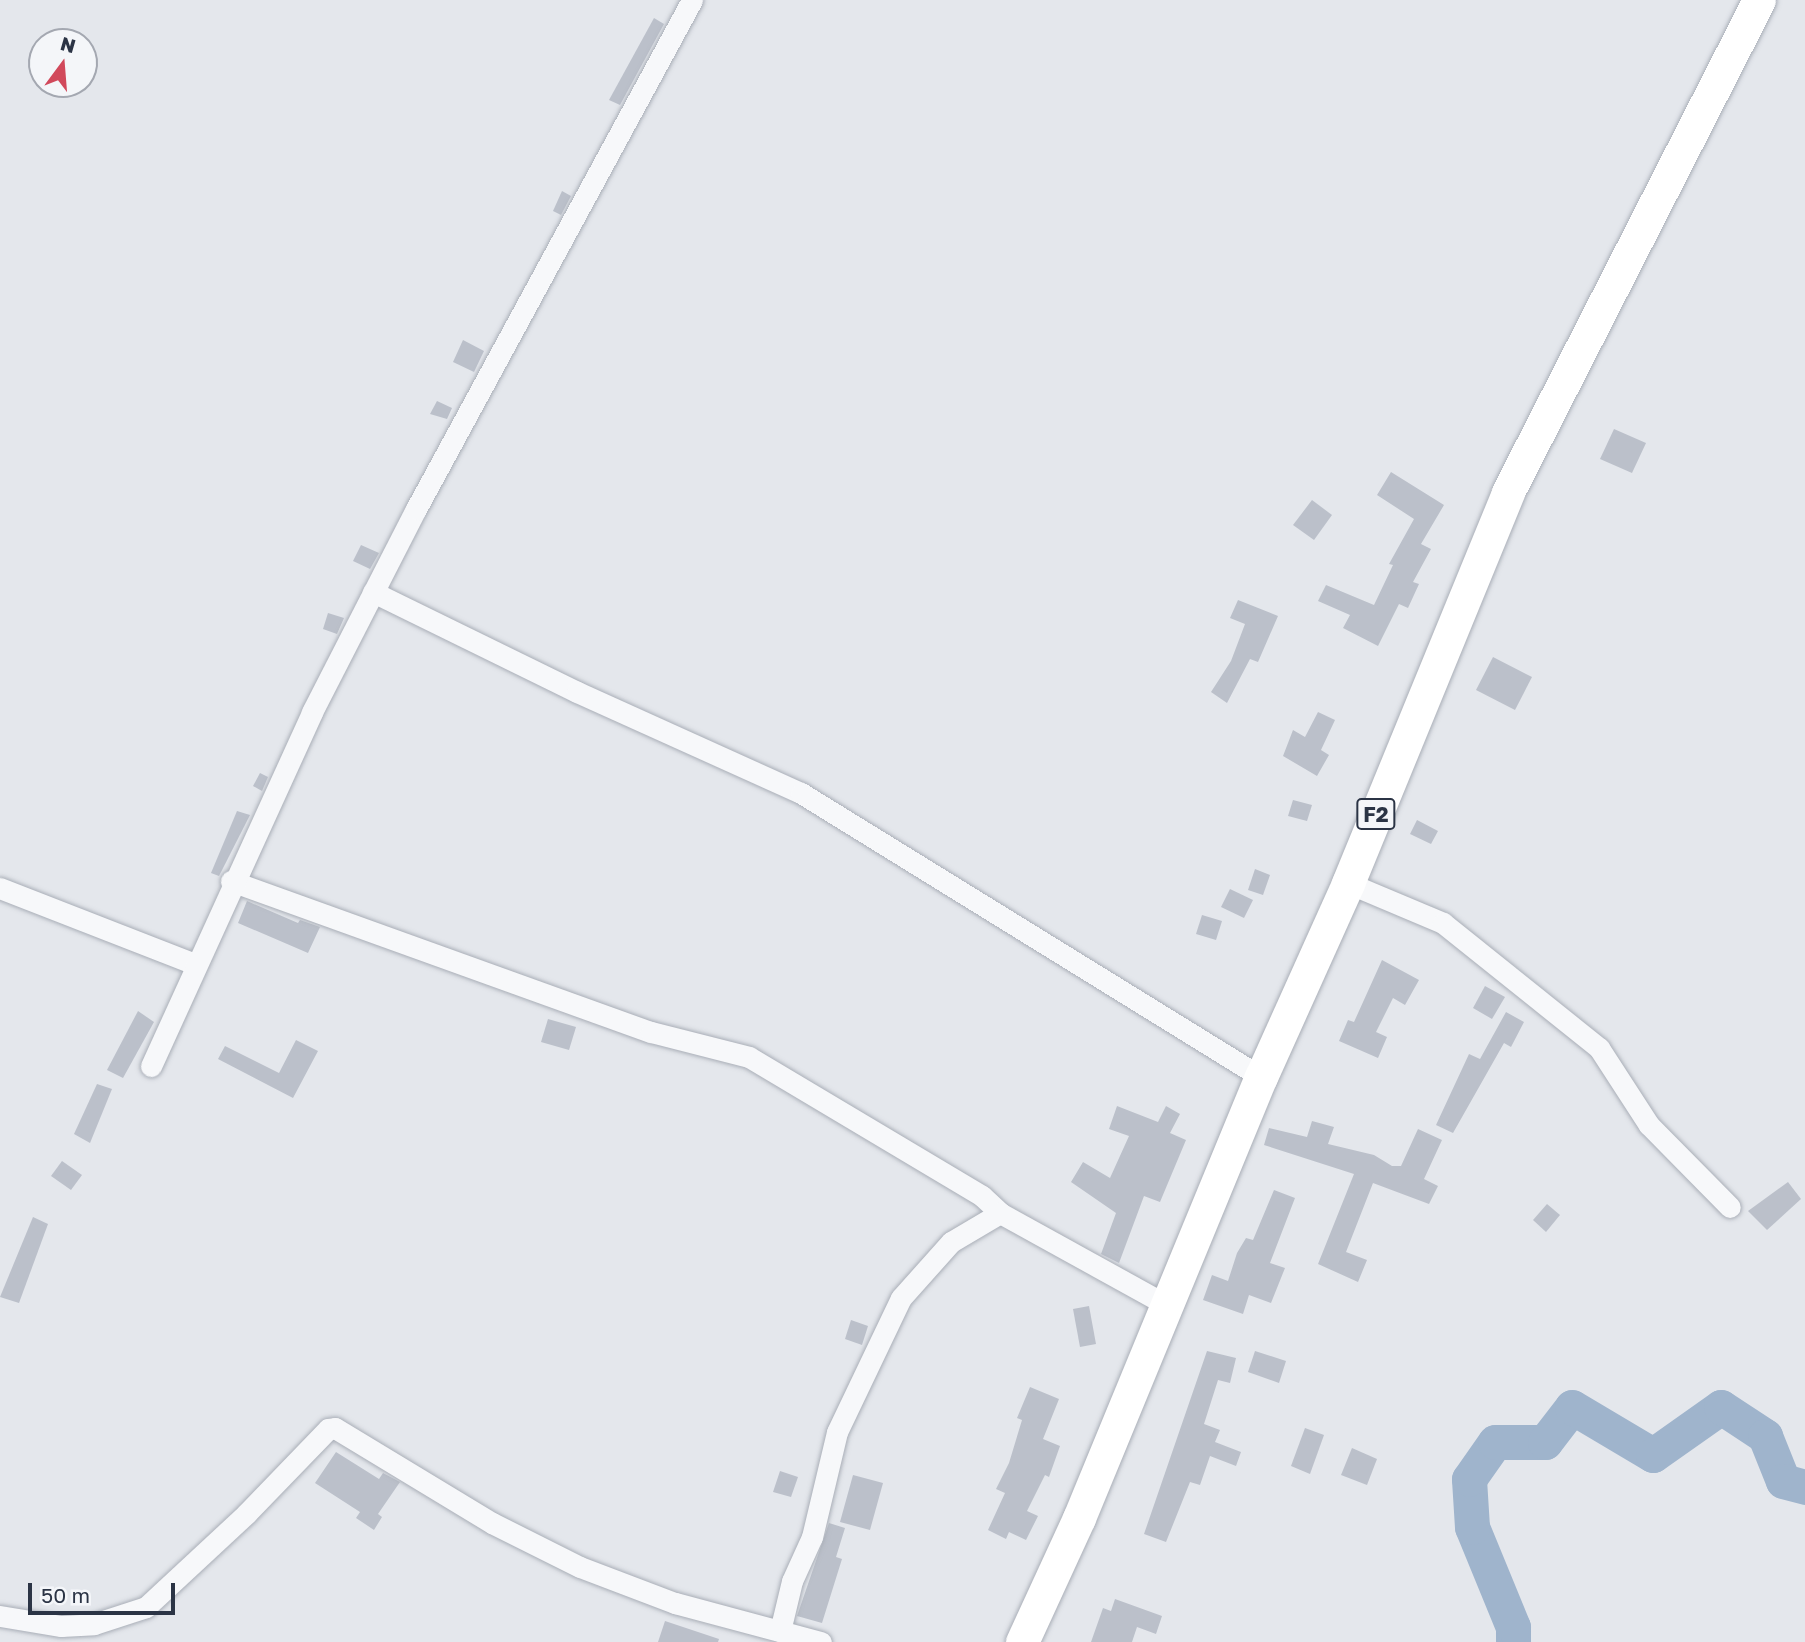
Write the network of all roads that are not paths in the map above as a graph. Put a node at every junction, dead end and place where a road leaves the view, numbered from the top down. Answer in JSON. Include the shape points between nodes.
{"nodes":[{"id":1,"x":692,"y":0,"type":"edge"},
{"id":2,"x":1759,"y":0,"type":"edge"},
{"id":3,"x":373,"y":592,"type":"junction"},
{"id":4,"x":231,"y":881,"type":"junction"},
{"id":5,"x":1348,"y":883,"type":"junction"},
{"id":6,"x":0,"y":888,"type":"edge"},
{"id":7,"x":195,"y":964,"type":"junction"},
{"id":8,"x":151,"y":1066,"type":"dead end"},
{"id":9,"x":1261,"y":1077,"type":"junction"},
{"id":10,"x":1730,"y":1207,"type":"dead end"},
{"id":11,"x":1000,"y":1213,"type":"junction"},
{"id":12,"x":1167,"y":1305,"type":"junction"},
{"id":13,"x":0,"y":1616,"type":"edge"},
{"id":14,"x":780,"y":1631,"type":"junction"},
{"id":15,"x":821,"y":1642,"type":"edge"},
{"id":16,"x":1022,"y":1642,"type":"edge"}],
"edges":[{"from":1,"to":3,"type":"street"},
{"from":2,"to":5,"type":"main road","number":"F2","via":[[1508,492]]},
{"from":3,"to":4,"type":"street"},
{"from":3,"to":9,"type":"street","via":[[577,692],[801,793]]},
{"from":4,"to":7,"type":"street"},
{"from":4,"to":11,"type":"street","via":[[651,1031],[749,1057],[982,1196]]},
{"from":5,"to":9,"type":"main road","number":"F2"},
{"from":5,"to":10,"type":"street","via":[[1443,923],[1599,1048],[1649,1125]]},
{"from":6,"to":7,"type":"street"},
{"from":7,"to":8,"type":"street"},
{"from":9,"to":12,"type":"main road","number":"F2"},
{"from":11,"to":12,"type":"street"},
{"from":11,"to":14,"type":"street","via":[[951,1242],[901,1298],[837,1432],[812,1537],[792,1581]]},
{"from":12,"to":16,"type":"main road","number":"F2"},
{"from":13,"to":14,"type":"street","via":[[61,1626],[94,1624],[146,1607],[283,1478],[328,1429],[335,1428],[492,1523],[580,1567],[675,1603]]},
{"from":14,"to":15,"type":"street"}]}
